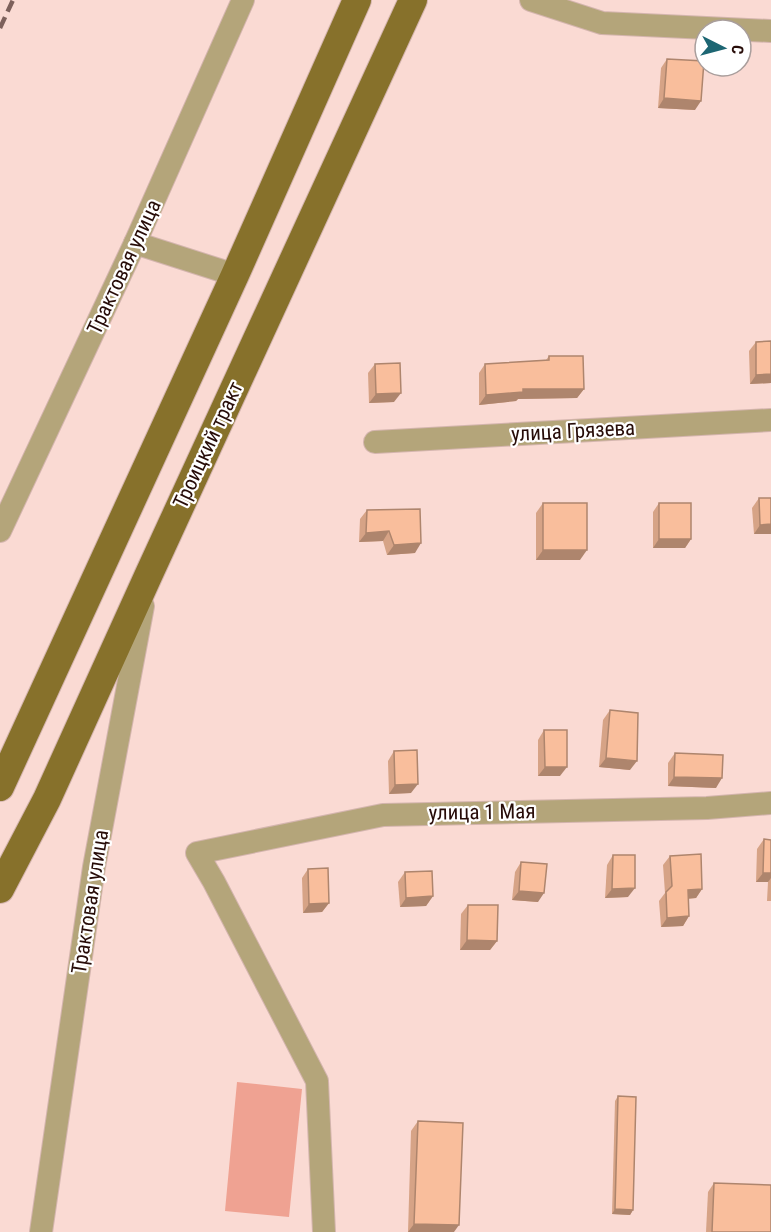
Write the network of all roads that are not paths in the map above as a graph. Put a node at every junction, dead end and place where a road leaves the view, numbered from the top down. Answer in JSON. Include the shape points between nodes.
{"nodes":[{"id":1,"x":243,"y":0,"type":"edge"},
{"id":2,"x":357,"y":0,"type":"edge"},
{"id":3,"x":413,"y":0,"type":"edge"},
{"id":4,"x":531,"y":0,"type":"edge"},
{"id":5,"x":771,"y":31,"type":"edge"},
{"id":6,"x":135,"y":243,"type":"junction"},
{"id":7,"x":235,"y":275,"type":"junction"},
{"id":8,"x":771,"y":420,"type":"edge"},
{"id":9,"x":375,"y":442,"type":"dead end"},
{"id":10,"x":0,"y":531,"type":"edge"},
{"id":11,"x":149,"y":574,"type":"junction"},
{"id":12,"x":0,"y":787,"type":"edge"},
{"id":13,"x":771,"y":803,"type":"edge"},
{"id":14,"x":0,"y":890,"type":"edge"},
{"id":15,"x":41,"y":1232,"type":"edge"},
{"id":16,"x":324,"y":1232,"type":"edge"}],
"edges":[{"from":1,"to":6,"type":"street","name":"Трактовая улица"},
{"from":2,"to":7,"type":"main road"},
{"from":3,"to":11,"type":"main road","name":"Троицкий тракт"},
{"from":4,"to":5,"type":"street","via":[[602,23]]},
{"from":6,"to":7,"type":"street"},
{"from":6,"to":10,"type":"street","name":"Трактовая улица"},
{"from":7,"to":12,"type":"main road"},
{"from":8,"to":9,"type":"street","name":"улица Грязева"},
{"from":11,"to":14,"type":"main road","name":"Троицкий тракт","via":[[47,799]]},
{"from":11,"to":15,"type":"street","name":"Трактовая улица","via":[[94,867]]},
{"from":13,"to":16,"type":"street","name":"улица 1 Мая","via":[[707,808],[383,814],[197,853],[317,1081]]}]}
